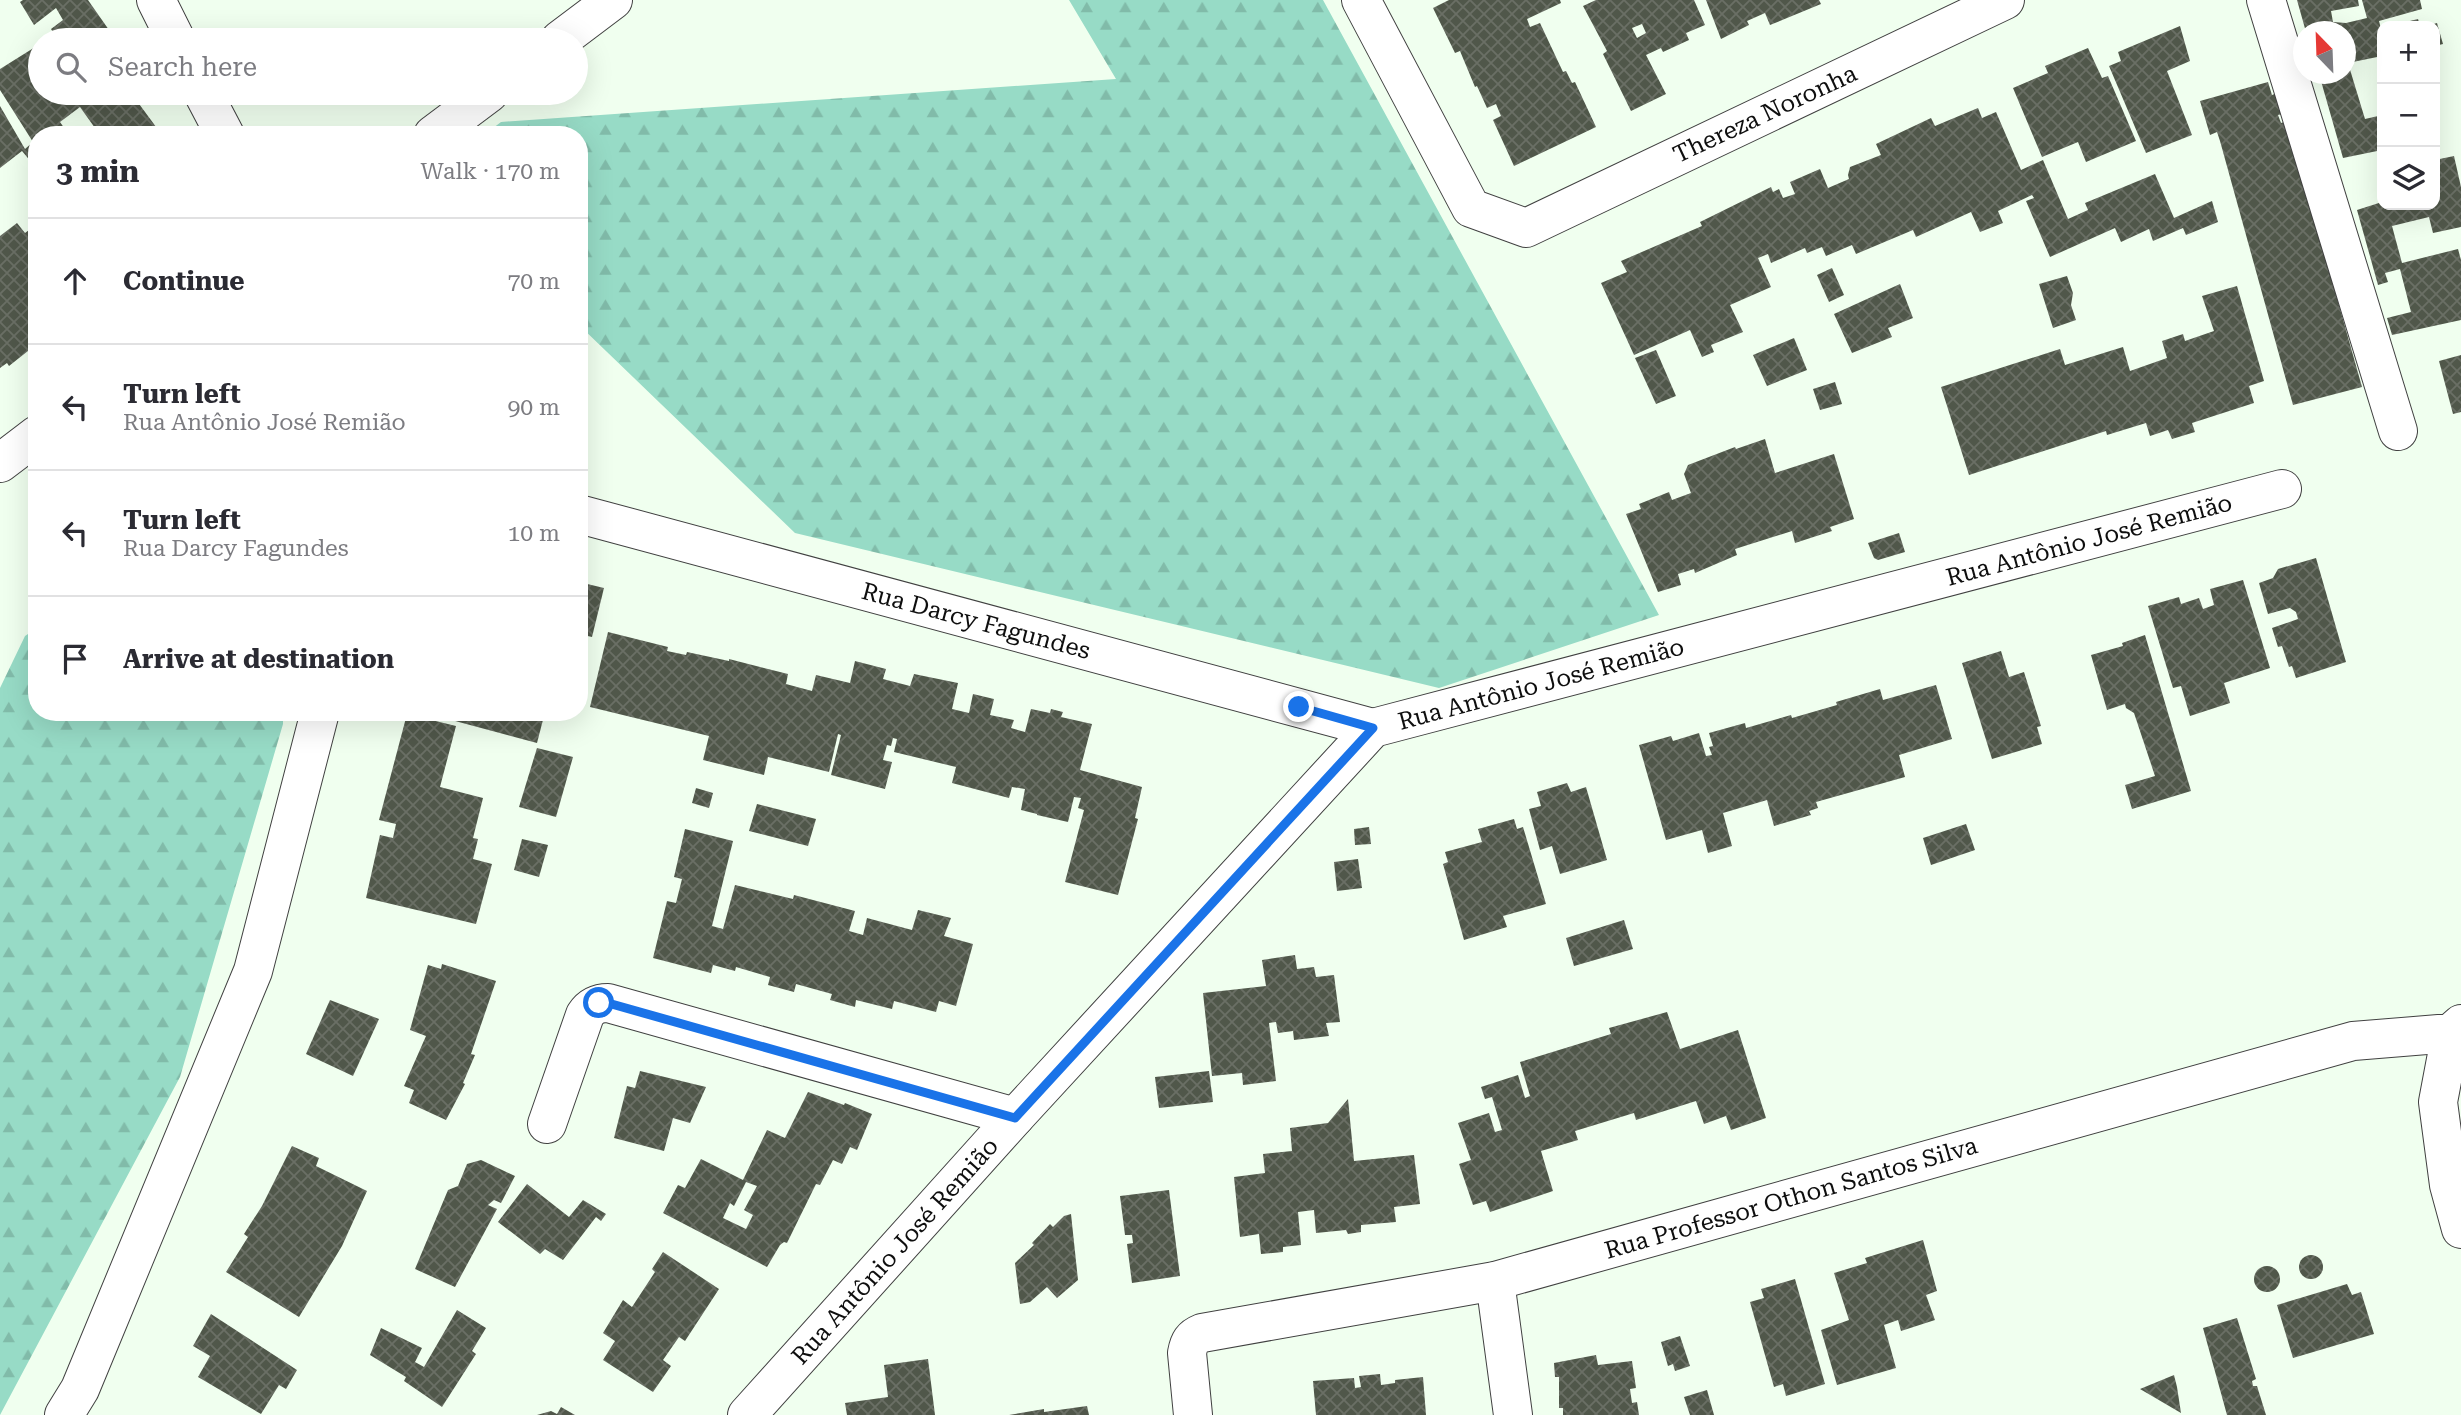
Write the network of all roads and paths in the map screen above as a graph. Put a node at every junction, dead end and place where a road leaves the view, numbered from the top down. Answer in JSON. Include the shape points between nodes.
{"nodes":[{"id":1,"x":156,"y":0,"type":"edge"},
{"id":2,"x":613,"y":0,"type":"edge"},
{"id":3,"x":1361,"y":0,"type":"edge"},
{"id":4,"x":2005,"y":0,"type":"edge"},
{"id":5,"x":2266,"y":0,"type":"edge"},
{"id":6,"x":170,"y":28,"type":"edge"},
{"id":7,"x":575,"y":28,"type":"edge"},
{"id":8,"x":210,"y":105,"type":"edge"},
{"id":9,"x":473,"y":105,"type":"edge"},
{"id":10,"x":220,"y":126,"type":"edge"},
{"id":11,"x":445,"y":126,"type":"edge"},
{"id":12,"x":2398,"y":431,"type":"dead end"},
{"id":13,"x":28,"y":442,"type":"edge"},
{"id":14,"x":0,"y":463,"type":"edge"},
{"id":15,"x":2282,"y":489,"type":"dead end"},
{"id":16,"x":588,"y":516,"type":"edge"},
{"id":17,"x":318,"y":721,"type":"edge"},
{"id":18,"x":1373,"y":728,"type":"junction"},
{"id":19,"x":2456,"y":1029,"type":"edge"},
{"id":20,"x":1015,"y":1118,"type":"junction"},
{"id":21,"x":547,"y":1124,"type":"dead end"},
{"id":22,"x":2461,"y":1229,"type":"edge"},
{"id":23,"x":1495,"y":1281,"type":"junction"},
{"id":24,"x":64,"y":1415,"type":"edge"},
{"id":25,"x":747,"y":1415,"type":"edge"},
{"id":26,"x":1193,"y":1415,"type":"edge"},
{"id":27,"x":1513,"y":1415,"type":"edge"}],
"edges":[{"from":1,"to":6,"type":"street"},
{"from":2,"to":7,"type":"street"},
{"from":3,"to":4,"type":"street","name":"Thereza Noronha","via":[[1471,208],[1526,228]]},
{"from":5,"to":12,"type":"street"},
{"from":8,"to":10,"type":"street"},
{"from":9,"to":11,"type":"street"},
{"from":13,"to":14,"type":"street"},
{"from":15,"to":18,"type":"street","name":"Rua Antônio José Remião"},
{"from":16,"to":18,"type":"street","name":"Rua Darcy Fagundes"},
{"from":17,"to":24,"type":"street","via":[[253,971],[80,1389]]},
{"from":18,"to":20,"type":"street","name":"Rua Antônio José Remião"},
{"from":19,"to":22,"type":"street","via":[[2438,1102],[2449,1185]]},
{"from":19,"to":23,"type":"street","name":"Rua Professor Othon Santos Silva","via":[[2353,1041]]},
{"from":20,"to":21,"type":"street","via":[[599,1003],[585,1015]]},
{"from":20,"to":25,"type":"street","name":"Rua Antônio José Remião"},
{"from":23,"to":26,"type":"street","name":"Rua Professor Othon Santos Silva","via":[[1194,1336],[1187,1353]]},
{"from":23,"to":27,"type":"street"}]}
